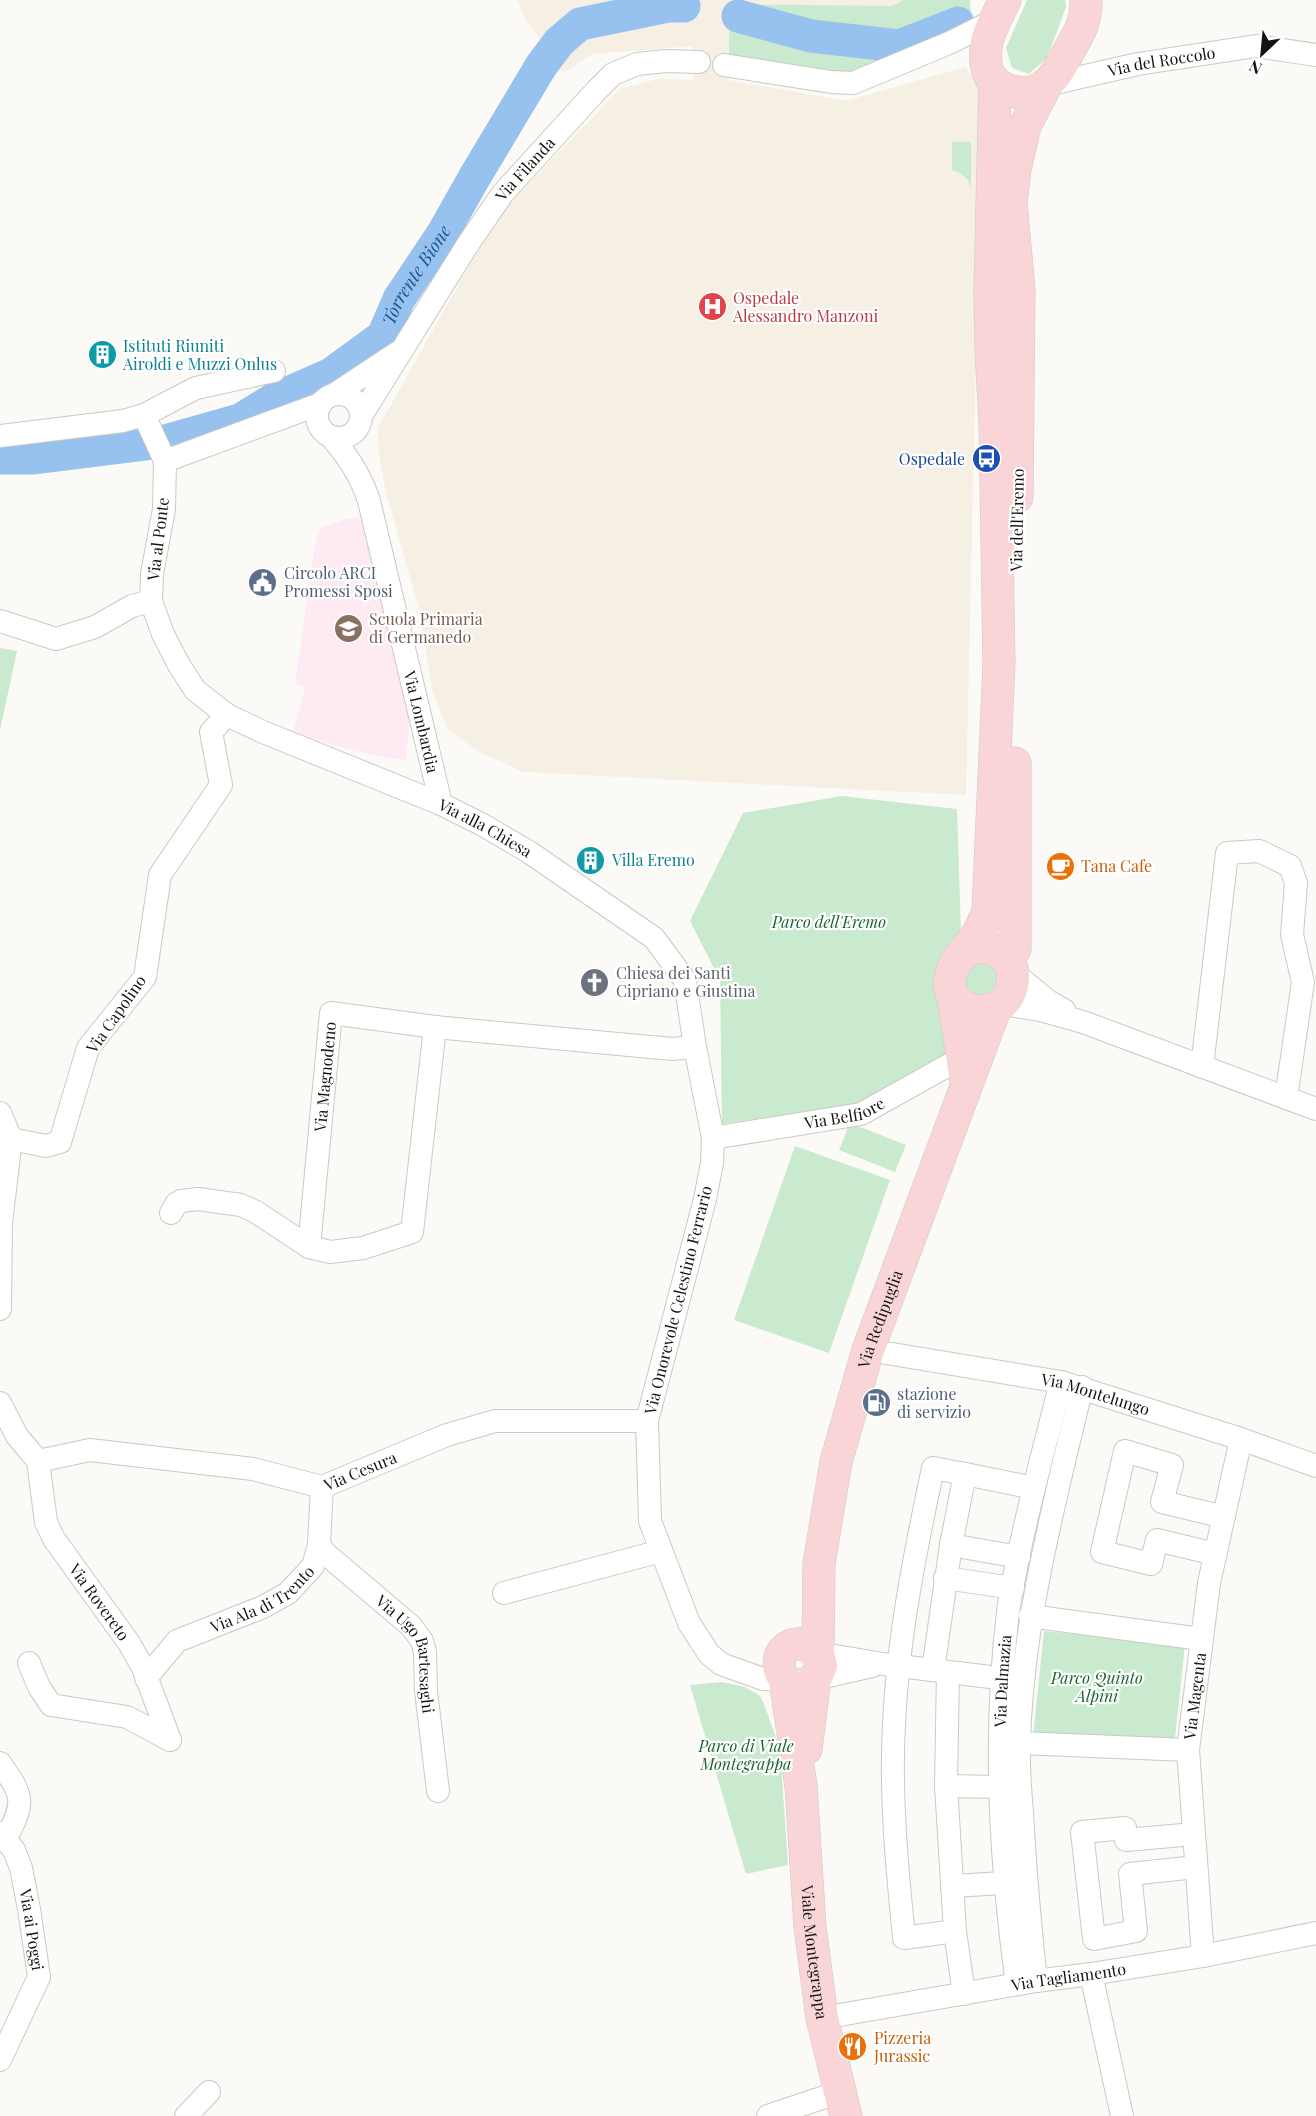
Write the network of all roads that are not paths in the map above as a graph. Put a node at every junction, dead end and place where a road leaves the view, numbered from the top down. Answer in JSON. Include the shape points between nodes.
{"nodes":[{"id":1,"x":1091,"y":4,"type":"edge"},
{"id":2,"x":1001,"y":9,"type":"edge"},
{"id":3,"x":949,"y":43,"type":"junction"},
{"id":4,"x":1316,"y":55,"type":"edge"},
{"id":5,"x":699,"y":62,"type":"dead end"},
{"id":6,"x":724,"y":65,"type":"dead end"},
{"id":7,"x":991,"y":72,"type":"junction"},
{"id":8,"x":1046,"y":85,"type":"junction"},
{"id":9,"x":403,"y":349,"type":"junction"},
{"id":10,"x":274,"y":371,"type":"dead end"},
{"id":11,"x":328,"y":399,"type":"junction"},
{"id":12,"x":361,"y":416,"type":"junction"},
{"id":13,"x":146,"y":421,"type":"junction"},
{"id":14,"x":268,"y":424,"type":"junction"},
{"id":15,"x":326,"y":433,"type":"junction"},
{"id":16,"x":0,"y":436,"type":"edge"},
{"id":17,"x":162,"y":456,"type":"junction"},
{"id":18,"x":151,"y":602,"type":"junction"},
{"id":19,"x":0,"y":621,"type":"edge"},
{"id":20,"x":195,"y":690,"type":"joint"},
{"id":21,"x":227,"y":715,"type":"junction"},
{"id":22,"x":441,"y":804,"type":"junction"},
{"id":23,"x":964,"y":952,"type":"junction"},
{"id":24,"x":1011,"y":966,"type":"junction"},
{"id":25,"x":953,"y":996,"type":"junction"},
{"id":26,"x":999,"y":1006,"type":"junction"},
{"id":27,"x":1083,"y":1022,"type":"junction"},
{"id":28,"x":435,"y":1027,"type":"junction"},
{"id":29,"x":695,"y":1047,"type":"junction"},
{"id":30,"x":1202,"y":1066,"type":"junction"},
{"id":31,"x":965,"y":1070,"type":"junction"},
{"id":32,"x":1286,"y":1098,"type":"junction"},
{"id":33,"x":1316,"y":1109,"type":"edge"},
{"id":34,"x":0,"y":1113,"type":"edge"},
{"id":35,"x":713,"y":1138,"type":"junction"},
{"id":36,"x":11,"y":1139,"type":"junction"},
{"id":37,"x":171,"y":1213,"type":"dead end"},
{"id":38,"x":309,"y":1247,"type":"junction"},
{"id":39,"x":0,"y":1309,"type":"edge"},
{"id":40,"x":868,"y":1350,"type":"junction"},
{"id":41,"x":1071,"y":1384,"type":"junction"},
{"id":42,"x":0,"y":1403,"type":"edge"},
{"id":43,"x":647,"y":1421,"type":"junction"},
{"id":44,"x":1241,"y":1439,"type":"junction"},
{"id":45,"x":38,"y":1461,"type":"junction"},
{"id":46,"x":1316,"y":1466,"type":"edge"},
{"id":47,"x":965,"y":1474,"type":"junction"},
{"id":48,"x":322,"y":1487,"type":"junction"},
{"id":49,"x":1034,"y":1488,"type":"junction"},
{"id":50,"x":1224,"y":1517,"type":"junction"},
{"id":51,"x":319,"y":1545,"type":"junction"},
{"id":52,"x":951,"y":1545,"type":"junction"},
{"id":53,"x":662,"y":1551,"type":"junction"},
{"id":54,"x":1215,"y":1554,"type":"junction"},
{"id":55,"x":1018,"y":1557,"type":"junction"},
{"id":56,"x":945,"y":1578,"type":"junction"},
{"id":57,"x":1013,"y":1588,"type":"junction"},
{"id":58,"x":504,"y":1593,"type":"dead end"},
{"id":59,"x":1030,"y":1616,"type":"junction"},
{"id":60,"x":1201,"y":1639,"type":"junction"},
{"id":61,"x":798,"y":1662,"type":"junction"},
{"id":62,"x":29,"y":1663,"type":"dead end"},
{"id":63,"x":891,"y":1665,"type":"junction"},
{"id":64,"x":941,"y":1671,"type":"junction"},
{"id":65,"x":146,"y":1677,"type":"junction"},
{"id":66,"x":1012,"y":1680,"type":"junction"},
{"id":67,"x":1018,"y":1743,"type":"junction"},
{"id":68,"x":1188,"y":1750,"type":"junction"},
{"id":69,"x":0,"y":1763,"type":"edge"},
{"id":70,"x":946,"y":1786,"type":"junction"},
{"id":71,"x":999,"y":1787,"type":"junction"},
{"id":72,"x":438,"y":1791,"type":"dead end"},
{"id":73,"x":1194,"y":1834,"type":"junction"},
{"id":74,"x":3,"y":1835,"type":"edge"},
{"id":75,"x":1196,"y":1867,"type":"junction"},
{"id":76,"x":1004,"y":1883,"type":"junction"},
{"id":77,"x":952,"y":1886,"type":"junction"},
{"id":78,"x":955,"y":1931,"type":"junction"},
{"id":79,"x":1316,"y":1933,"type":"edge"},
{"id":80,"x":1203,"y":1956,"type":"junction"},
{"id":81,"x":1091,"y":1974,"type":"junction"},
{"id":82,"x":1026,"y":1983,"type":"junction"},
{"id":83,"x":964,"y":1994,"type":"junction"},
{"id":84,"x":822,"y":2018,"type":"junction"},
{"id":85,"x":0,"y":2060,"type":"edge"},
{"id":86,"x":209,"y":2092,"type":"dead end"},
{"id":87,"x":843,"y":2104,"type":"edge"},
{"id":88,"x":186,"y":2116,"type":"edge"},
{"id":89,"x":768,"y":2116,"type":"edge"},
{"id":90,"x":1122,"y":2116,"type":"edge"}],
"edges":[{"from":1,"to":8,"type":"main road","name":"Via dell'Eremo","via":[[1060,68]]},
{"from":2,"to":3,"type":"street"},
{"from":2,"to":7,"type":"main road","name":"Via dell'Eremo","via":[[987,43]]},
{"from":3,"to":6,"type":"street","via":[[847,84]]},
{"from":3,"to":7,"type":"street"},
{"from":4,"to":8,"type":"street","name":"Via del Roccolo","via":[[1256,46],[1138,64]]},
{"from":5,"to":9,"type":"street","name":"Via Filanda","via":[[646,62],[606,80],[503,194]]},
{"from":7,"to":8,"type":"main road","via":[[1014,92],[1033,91]]},
{"from":7,"to":23,"type":"main road","name":"Via dell'Eremo","via":[[990,291],[999,664],[988,912]]},
{"from":8,"to":24,"type":"main road","name":"Via dell'Eremo","via":[[1024,126],[1011,202],[1019,300],[1015,949]]},
{"from":9,"to":11,"type":"street","name":"Via Filanda"},
{"from":9,"to":12,"type":"street","name":"Via Filanda"},
{"from":10,"to":13,"type":"street","via":[[196,388]]},
{"from":11,"to":12,"type":"street","via":[[350,397],[360,408]]},
{"from":11,"to":14,"type":"street","name":"Via Filanda"},
{"from":11,"to":15,"type":"street","via":[[316,416]]},
{"from":12,"to":15,"type":"street","name":"Via Filanda","via":[[360,423],[345,438]]},
{"from":13,"to":16,"type":"street"},
{"from":13,"to":17,"type":"street"},
{"from":14,"to":15,"type":"street","name":"Via Filanda"},
{"from":14,"to":17,"type":"street","name":"Via Filanda"},
{"from":15,"to":22,"type":"street","name":"Via Lombardia","via":[[345,452],[371,507]]},
{"from":17,"to":18,"type":"street","name":"Via al Ponte","via":[[164,509]]},
{"from":18,"to":19,"type":"street","via":[[132,606],[95,627],[56,639]]},
{"from":18,"to":20,"type":"street","name":"Via al Ponte","via":[[174,655]]},
{"from":20,"to":21,"type":"street","name":"Via alla Chiesa"},
{"from":21,"to":22,"type":"street","name":"Via alla Chiesa"},
{"from":21,"to":36,"type":"street","name":"Via Capolino","via":[[212,732],[221,785],[160,875],[145,976],[88,1048],[60,1142],[46,1146]]},
{"from":22,"to":29,"type":"street","name":"Via alla Chiesa","via":[[529,852],[654,938],[685,980]]},
{"from":23,"to":24,"type":"main road","via":[[979,947],[994,949]]},
{"from":23,"to":25,"type":"main road","name":"Via dell'Eremo","via":[[951,972]]},
{"from":24,"to":26,"type":"main road","name":"Via dell'Eremo","via":[[1012,992]]},
{"from":24,"to":27,"type":"street","via":[[1048,1001]]},
{"from":25,"to":26,"type":"main road","via":[[969,1009],[983,1012]]},
{"from":25,"to":31,"type":"main road","name":"Via Redipuglia"},
{"from":26,"to":27,"type":"street","via":[[1040,1010]]},
{"from":26,"to":31,"type":"main road","name":"Via Redipuglia"},
{"from":27,"to":30,"type":"street"},
{"from":28,"to":29,"type":"street","name":"Via Magnodeno","via":[[672,1049]]},
{"from":28,"to":38,"type":"street","via":[[412,1232],[363,1248],[330,1252]]},
{"from":28,"to":38,"type":"street","name":"Via Magnodeno","via":[[331,1013]]},
{"from":29,"to":35,"type":"street","name":"Via Onorevole Celestino Ferrario"},
{"from":30,"to":32,"type":"street"},
{"from":30,"to":32,"type":"street","via":[[1227,853],[1259,851],[1290,866],[1296,883],[1292,935],[1303,982]]},
{"from":31,"to":35,"type":"street","name":"Via Belfiore","via":[[861,1114]]},
{"from":31,"to":40,"type":"main road","name":"Via Redipuglia"},
{"from":32,"to":33,"type":"street"},
{"from":34,"to":36,"type":"street"},
{"from":35,"to":43,"type":"street","name":"Via Onorevole Celestino Ferrario","via":[[705,1199]]},
{"from":36,"to":39,"type":"street","via":[[1,1223]]},
{"from":37,"to":38,"type":"street","via":[[176,1204],[188,1199],[241,1205]]},
{"from":40,"to":41,"type":"street","name":"Via Montelungo"},
{"from":40,"to":61,"type":"main road","name":"Via Redipuglia","via":[[836,1462]]},
{"from":41,"to":44,"type":"street","name":"Via Montelungo"},
{"from":41,"to":49,"type":"street","name":"Via Dalmazia"},
{"from":41,"to":59,"type":"street","name":"Via Dalmazia"},
{"from":42,"to":45,"type":"street","via":[[17,1436]]},
{"from":43,"to":48,"type":"street","name":"Via Cesura","via":[[495,1421],[447,1435]]},
{"from":43,"to":53,"type":"street","name":"Via Onorevole Celestino Ferrario","via":[[650,1521]]},
{"from":44,"to":46,"type":"street","name":"Via Montelungo"},
{"from":44,"to":50,"type":"street","name":"Via Magenta"},
{"from":45,"to":48,"type":"street","name":"Via Cesura","via":[[90,1450],[253,1469]]},
{"from":45,"to":65,"type":"street","name":"Via Rovereto","via":[[46,1522],[54,1539],[129,1643]]},
{"from":47,"to":49,"type":"street"},
{"from":47,"to":52,"type":"street"},
{"from":47,"to":63,"type":"street","via":[[933,1468]]},
{"from":48,"to":51,"type":"street","name":"Via Ala di Trento"},
{"from":49,"to":55,"type":"street","name":"Via Dalmazia"},
{"from":50,"to":54,"type":"street","name":"Via Magenta"},
{"from":50,"to":54,"type":"street","via":[[1162,1502],[1172,1465],[1125,1451],[1101,1552],[1151,1564],[1157,1540]]},
{"from":51,"to":65,"type":"street","name":"Via Ala di Trento","via":[[313,1566],[288,1593],[177,1641]]},
{"from":51,"to":72,"type":"street","name":"Via Ugo Bartesaghi","via":[[411,1626],[422,1641]]},
{"from":52,"to":55,"type":"street"},
{"from":52,"to":56,"type":"street"},
{"from":53,"to":58,"type":"street"},
{"from":53,"to":61,"type":"street","name":"Via Onorevole Celestino Ferrario","via":[[689,1623],[709,1654],[721,1664],[763,1679]]},
{"from":54,"to":60,"type":"street","name":"Via Magenta"},
{"from":55,"to":57,"type":"street","name":"Via Dalmazia"},
{"from":56,"to":57,"type":"street"},
{"from":56,"to":64,"type":"street"},
{"from":57,"to":66,"type":"street","name":"Via Dalmazia","via":[[1008,1610]]},
{"from":59,"to":60,"type":"street"},
{"from":59,"to":66,"type":"street","name":"Via Dalmazia"},
{"from":60,"to":68,"type":"street","name":"Via Magenta"},
{"from":61,"to":63,"type":"street","name":"Via Onorevole Celestino Ferrario"},
{"from":61,"to":84,"type":"main road","name":"Viale Montegrappa","via":[[810,1927]]},
{"from":62,"to":65,"type":"street","name":"Via Rovereto","via":[[51,1705],[127,1716],[171,1740]]},
{"from":63,"to":64,"type":"street","name":"Via Onorevole Celestino Ferrario"},
{"from":63,"to":78,"type":"street","via":[[894,1838],[904,1938]]},
{"from":64,"to":66,"type":"street","name":"Via Onorevole Celestino Ferrario"},
{"from":64,"to":70,"type":"street"},
{"from":66,"to":67,"type":"street","name":"Via Dalmazia"},
{"from":66,"to":71,"type":"street","name":"Via Dalmazia"},
{"from":67,"to":68,"type":"street"},
{"from":67,"to":82,"type":"street","name":"Via Dalmazia"},
{"from":68,"to":73,"type":"street","name":"Via Magenta"},
{"from":69,"to":74,"type":"street","via":[[19,1790],[19,1815]]},
{"from":70,"to":71,"type":"street"},
{"from":70,"to":77,"type":"street"},
{"from":71,"to":76,"type":"street","name":"Via Dalmazia"},
{"from":73,"to":75,"type":"street","name":"Via Magenta"},
{"from":73,"to":75,"type":"street","via":[[1126,1840],[1125,1828],[1082,1832],[1094,1939],[1136,1930],[1130,1874]]},
{"from":74,"to":85,"type":"street","name":"Via ai Poggi","via":[[21,1868],[39,1977]]},
{"from":75,"to":80,"type":"street","name":"Via Magenta"},
{"from":76,"to":77,"type":"street"},
{"from":76,"to":82,"type":"street","name":"Via Dalmazia"},
{"from":77,"to":78,"type":"street"},
{"from":78,"to":83,"type":"street"},
{"from":79,"to":80,"type":"street","name":"Via Tagliamento"},
{"from":80,"to":81,"type":"street","name":"Via Tagliamento"},
{"from":81,"to":82,"type":"street","name":"Via Tagliamento"},
{"from":81,"to":90,"type":"street"},
{"from":82,"to":83,"type":"street","name":"Via Tagliamento"},
{"from":83,"to":84,"type":"street","name":"Via Tagliamento"},
{"from":84,"to":87,"type":"main road","name":"Viale Montegrappa"},
{"from":86,"to":88,"type":"street"},
{"from":87,"to":89,"type":"street"}]}
